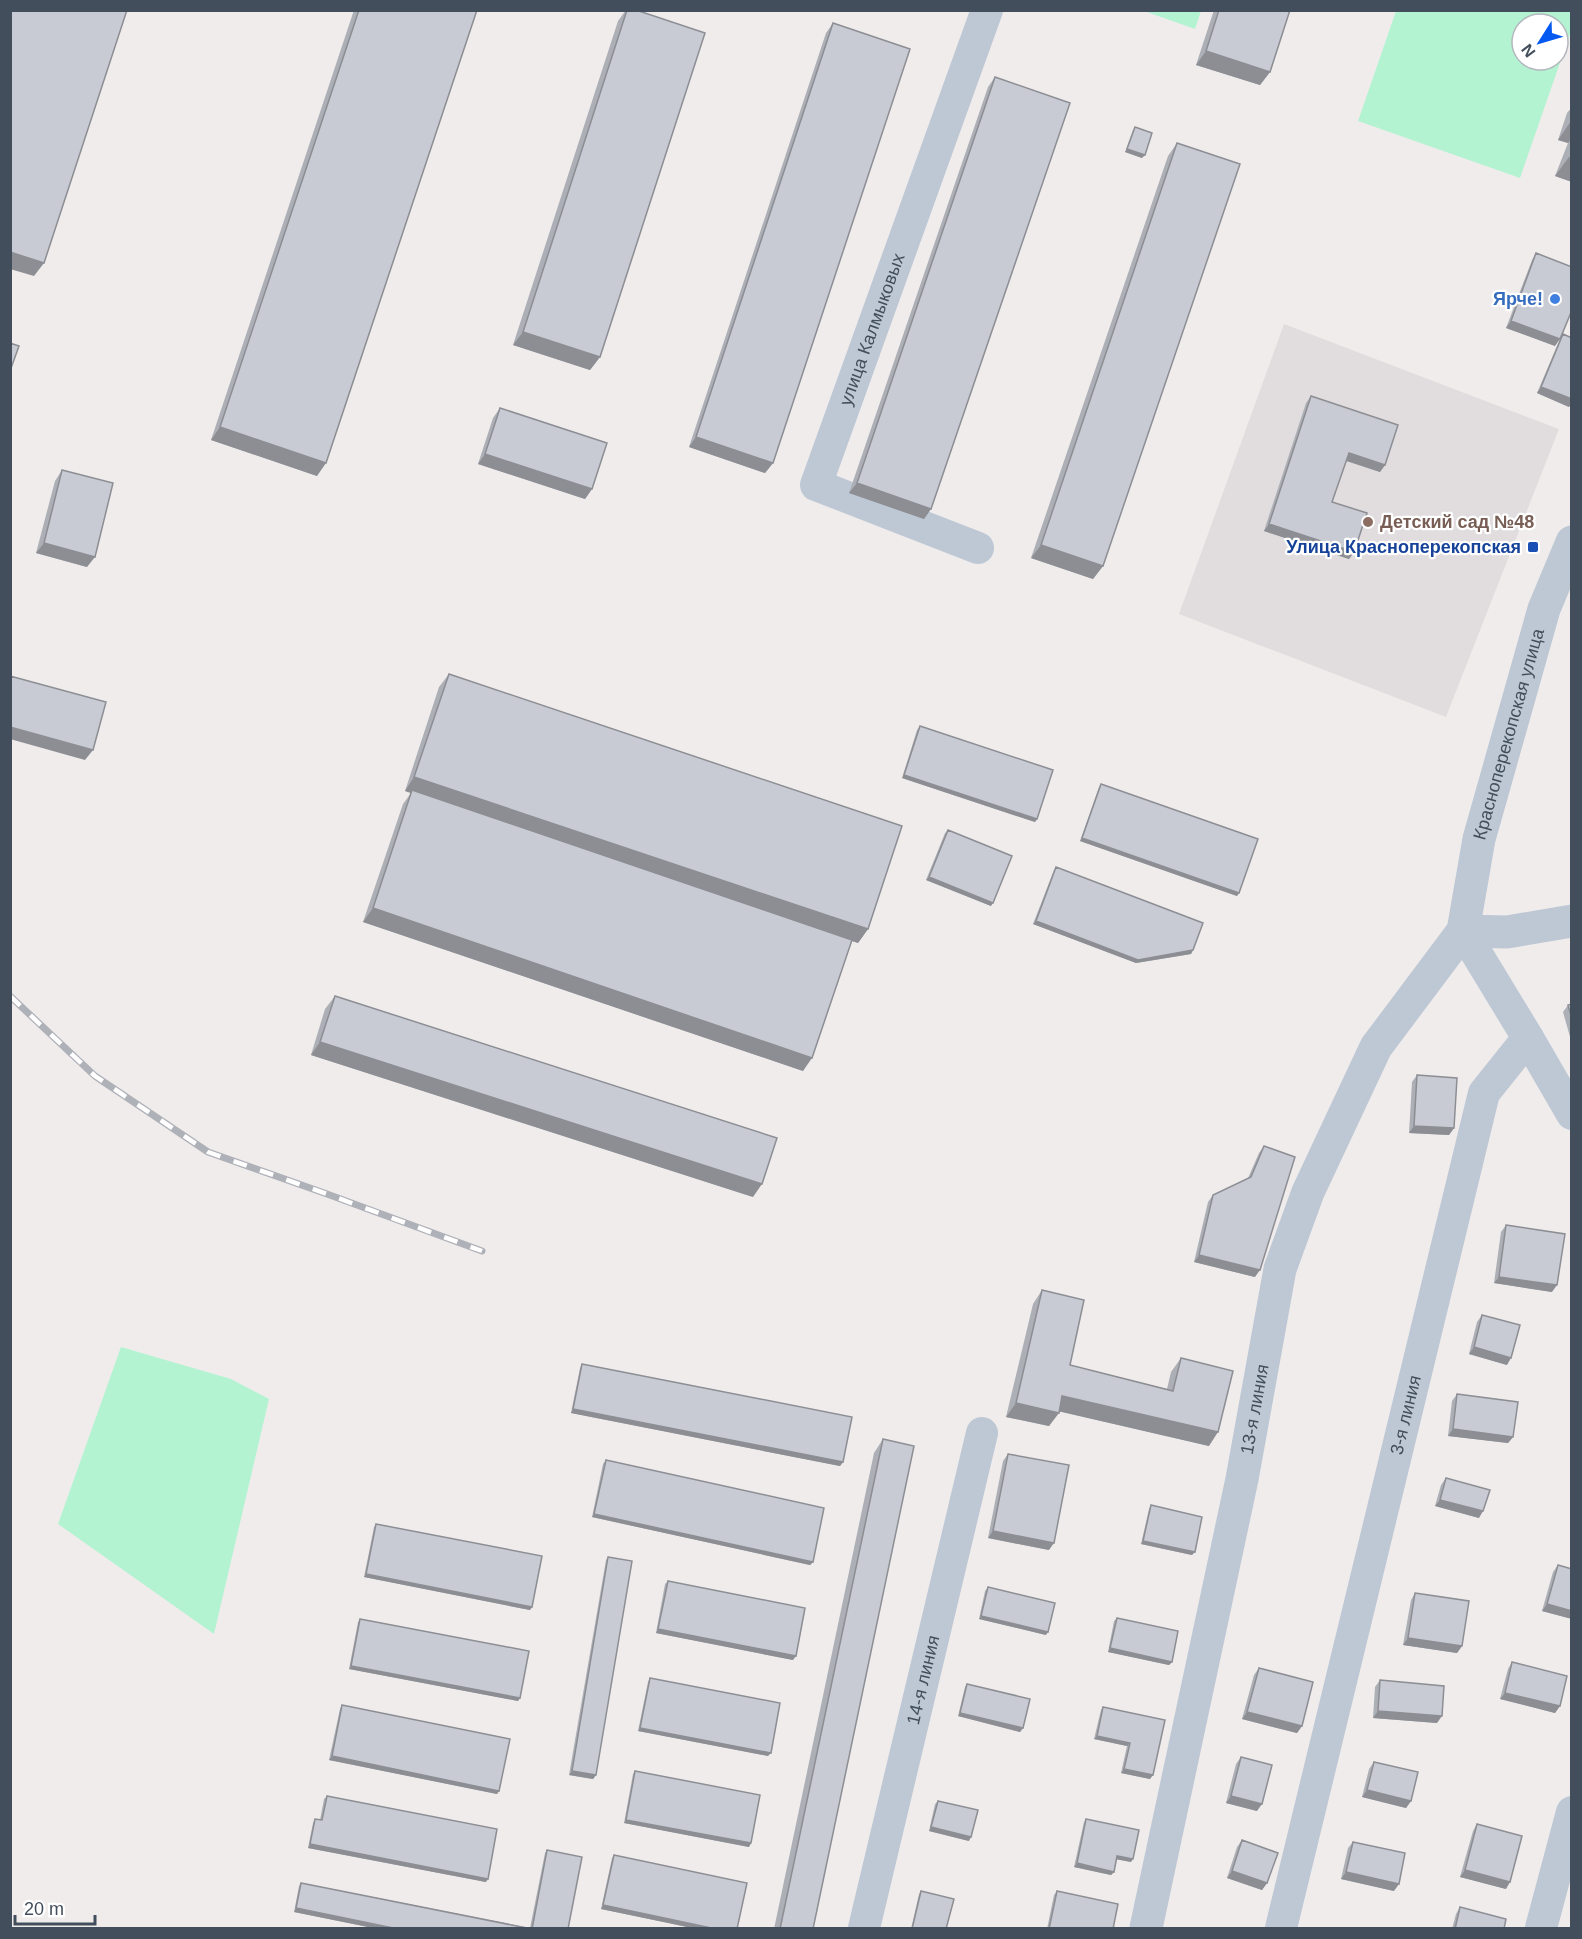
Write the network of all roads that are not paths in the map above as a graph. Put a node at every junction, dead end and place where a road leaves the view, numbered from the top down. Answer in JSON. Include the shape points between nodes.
{"nodes":[{"id":1,"x":987,"y":10,"type":"edge"},
{"id":2,"x":1572,"y":542,"type":"edge"},
{"id":3,"x":978,"y":548,"type":"dead end"},
{"id":4,"x":1572,"y":921,"type":"edge"},
{"id":5,"x":1463,"y":931,"type":"junction"},
{"id":6,"x":1528,"y":1038,"type":"junction"},
{"id":7,"x":1572,"y":1114,"type":"edge"},
{"id":8,"x":982,"y":1433,"type":"dead end"},
{"id":9,"x":1572,"y":1812,"type":"edge"},
{"id":10,"x":864,"y":1929,"type":"edge"},
{"id":11,"x":1146,"y":1929,"type":"edge"},
{"id":12,"x":1281,"y":1929,"type":"edge"},
{"id":13,"x":1541,"y":1929,"type":"edge"}],
"edges":[{"from":1,"to":3,"type":"street","name":"улица Калмыковых","via":[[816,485]]},
{"from":2,"to":5,"type":"street","name":"Красноперекопская улица","via":[[1544,609],[1482,828]]},
{"from":4,"to":5,"type":"street","via":[[1507,932]]},
{"from":5,"to":6,"type":"street"},
{"from":5,"to":11,"type":"street","name":"13-я линия","via":[[1376,1047],[1308,1192],[1280,1269],[1242,1479]]},
{"from":6,"to":7,"type":"street"},
{"from":6,"to":12,"type":"street","name":"3-я линия","via":[[1484,1093]]},
{"from":8,"to":10,"type":"street","name":"14-я линия"},
{"from":9,"to":13,"type":"street"}]}
